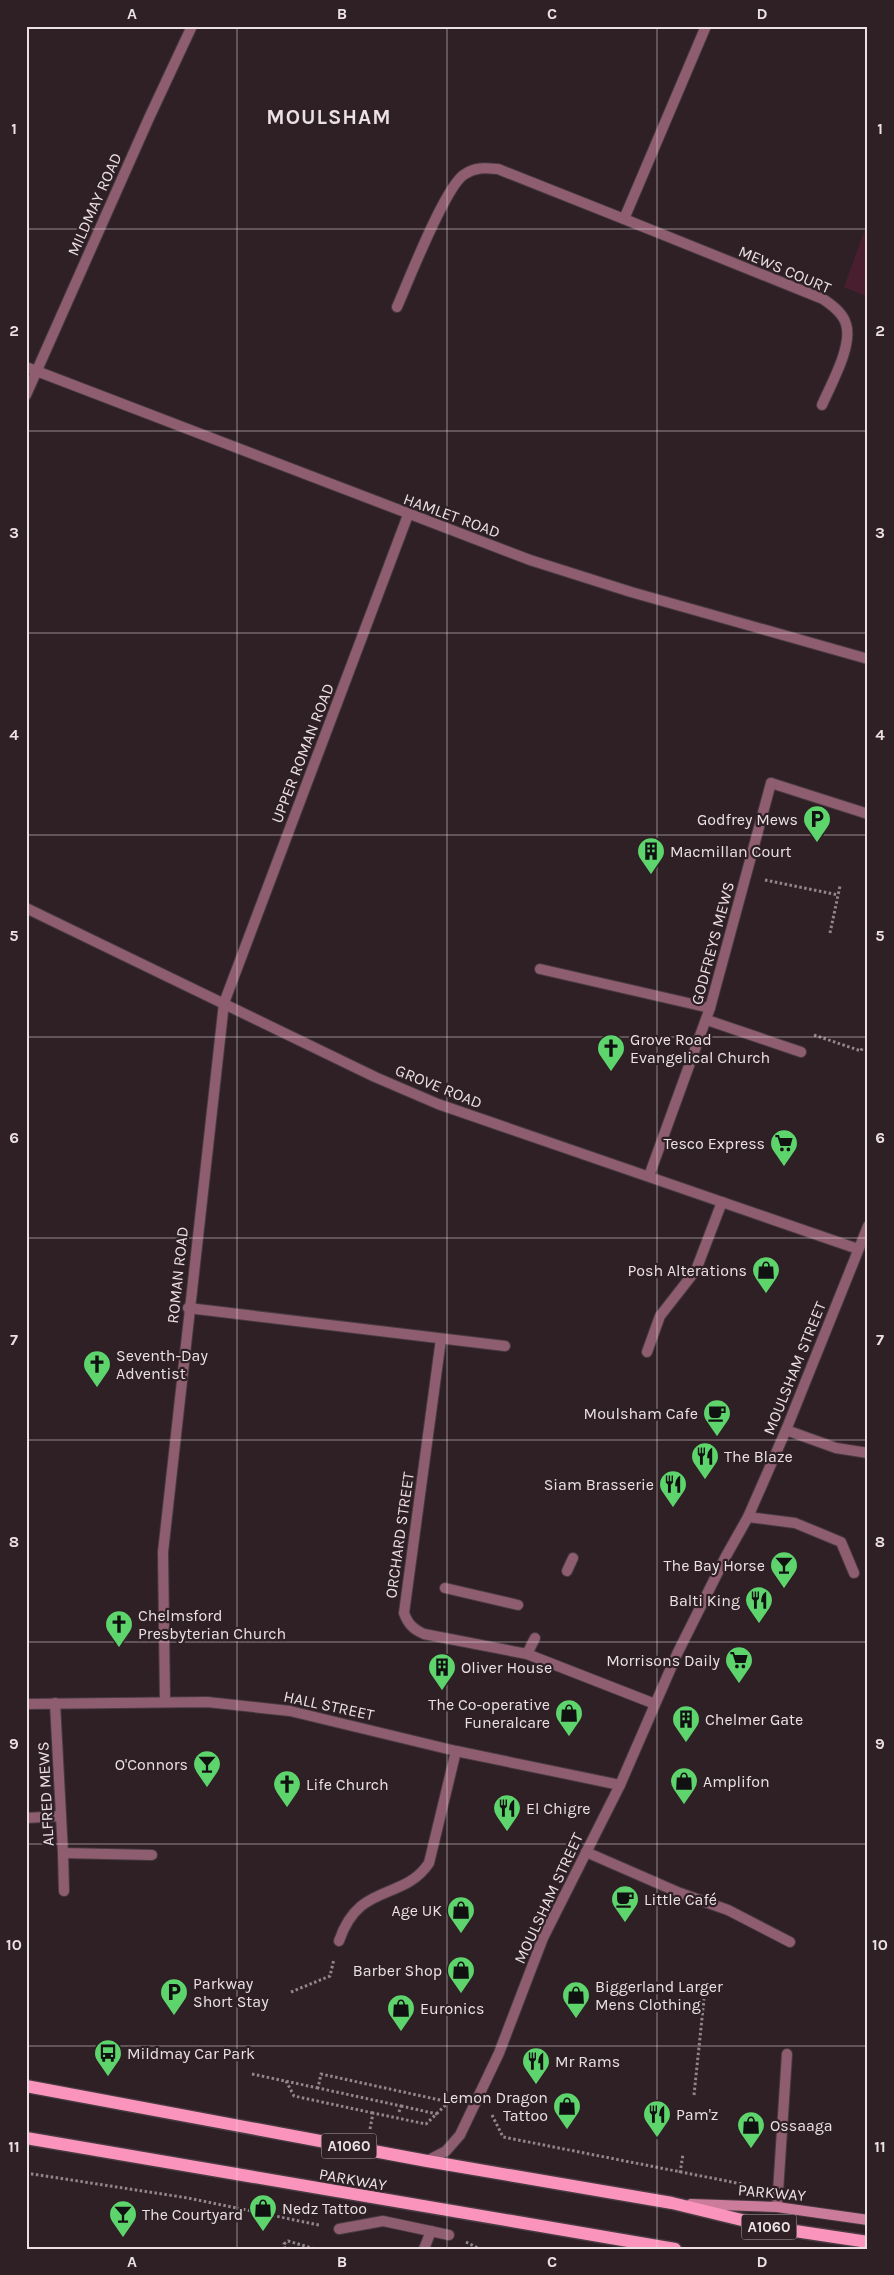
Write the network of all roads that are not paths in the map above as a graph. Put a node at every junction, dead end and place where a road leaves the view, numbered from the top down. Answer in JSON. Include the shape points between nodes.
{"nodes":[{"id":1,"x":192,"y":26,"type":"edge"},
{"id":2,"x":706,"y":26,"type":"edge"},
{"id":3,"x":624,"y":219,"type":"junction"},
{"id":4,"x":397,"y":307,"type":"dead end"},
{"id":5,"x":31,"y":369,"type":"edge"},
{"id":6,"x":26,"y":395,"type":"edge"},
{"id":7,"x":822,"y":405,"type":"dead end"},
{"id":8,"x":408,"y":515,"type":"junction"},
{"id":9,"x":868,"y":659,"type":"edge"},
{"id":10,"x":868,"y":814,"type":"edge"},
{"id":11,"x":26,"y":908,"type":"edge"},
{"id":12,"x":540,"y":969,"type":"dead end"},
{"id":13,"x":224,"y":1003,"type":"junction"},
{"id":14,"x":710,"y":1008,"type":"junction"},
{"id":15,"x":706,"y":1020,"type":"junction"},
{"id":16,"x":801,"y":1052,"type":"dead end"},
{"id":17,"x":649,"y":1176,"type":"junction"},
{"id":18,"x":722,"y":1202,"type":"junction"},
{"id":19,"x":868,"y":1226,"type":"edge"},
{"id":20,"x":858,"y":1249,"type":"junction"},
{"id":21,"x":188,"y":1308,"type":"junction"},
{"id":22,"x":441,"y":1339,"type":"junction"},
{"id":23,"x":505,"y":1346,"type":"dead end"},
{"id":24,"x":647,"y":1352,"type":"dead end"},
{"id":25,"x":786,"y":1430,"type":"junction"},
{"id":26,"x":868,"y":1453,"type":"edge"},
{"id":27,"x":748,"y":1516,"type":"junction"},
{"id":28,"x":573,"y":1558,"type":"dead end"},
{"id":29,"x":567,"y":1571,"type":"dead end"},
{"id":30,"x":854,"y":1573,"type":"dead end"},
{"id":31,"x":446,"y":1588,"type":"dead end"},
{"id":32,"x":518,"y":1605,"type":"dead end"},
{"id":33,"x":535,"y":1638,"type":"dead end"},
{"id":34,"x":527,"y":1654,"type":"junction"},
{"id":35,"x":166,"y":1702,"type":"junction"},
{"id":36,"x":55,"y":1703,"type":"junction"},
{"id":37,"x":26,"y":1704,"type":"edge"},
{"id":38,"x":655,"y":1704,"type":"junction"},
{"id":39,"x":456,"y":1751,"type":"junction"},
{"id":40,"x":620,"y":1785,"type":"junction"},
{"id":41,"x":61,"y":1816,"type":"junction"},
{"id":42,"x":26,"y":1818,"type":"edge"},
{"id":43,"x":586,"y":1852,"type":"junction"},
{"id":44,"x":63,"y":1853,"type":"junction"},
{"id":45,"x":152,"y":1855,"type":"dead end"},
{"id":46,"x":64,"y":1891,"type":"dead end"},
{"id":47,"x":339,"y":1941,"type":"dead end"},
{"id":48,"x":790,"y":1942,"type":"dead end"},
{"id":49,"x":787,"y":2054,"type":"dead end"},
{"id":50,"x":26,"y":2086,"type":"edge"},
{"id":51,"x":26,"y":2138,"type":"edge"},
{"id":52,"x":427,"y":2161,"type":"junction"},
{"id":53,"x":672,"y":2203,"type":"junction"},
{"id":54,"x":777,"y":2207,"type":"junction"},
{"id":55,"x":868,"y":2220,"type":"edge"},
{"id":56,"x":339,"y":2229,"type":"road end"},
{"id":57,"x":431,"y":2231,"type":"junction"},
{"id":58,"x":449,"y":2235,"type":"dead end"},
{"id":59,"x":868,"y":2242,"type":"edge"},
{"id":60,"x":424,"y":2249,"type":"edge"},
{"id":61,"x":676,"y":2249,"type":"edge"}],
"edges":[{"from":1,"to":5,"type":"street","name":"MILDMAY ROAD"},
{"from":2,"to":3,"type":"street"},
{"from":3,"to":4,"type":"street","name":"MEWS COURT","via":[[498,169],[479,167],[463,174],[449,191]]},
{"from":3,"to":7,"type":"street","name":"MEWS COURT","via":[[823,299],[835,307],[846,324],[846,348]]},
{"from":5,"to":6,"type":"street","name":"MILDMAY ROAD"},
{"from":5,"to":8,"type":"street","name":"HAMLET ROAD"},
{"from":8,"to":9,"type":"street","name":"HAMLET ROAD","via":[[530,560],[631,592]]},
{"from":8,"to":13,"type":"street","name":"UPPER ROMAN ROAD"},
{"from":10,"to":14,"type":"street","name":"GODFREYS MEWS","via":[[771,784]]},
{"from":11,"to":13,"type":"street","name":"GROVE ROAD"},
{"from":12,"to":14,"type":"street"},
{"from":13,"to":17,"type":"street","name":"GROVE ROAD","via":[[438,1104]]},
{"from":13,"to":21,"type":"street","name":"ROMAN ROAD"},
{"from":14,"to":15,"type":"street","name":"GODFREYS MEWS"},
{"from":15,"to":16,"type":"street"},
{"from":15,"to":17,"type":"street","name":"GODFREYS MEWS"},
{"from":17,"to":18,"type":"street","name":"GROVE ROAD"},
{"from":18,"to":20,"type":"street","name":"GROVE ROAD"},
{"from":18,"to":24,"type":"street","via":[[696,1270],[660,1316]]},
{"from":19,"to":20,"type":"street","name":"MOULSHAM STREET"},
{"from":20,"to":25,"type":"street","name":"MOULSHAM STREET"},
{"from":21,"to":22,"type":"street"},
{"from":21,"to":35,"type":"street","name":"ROMAN ROAD","via":[[163,1552]]},
{"from":22,"to":23,"type":"street"},
{"from":22,"to":34,"type":"street","name":"ORCHARD STREET","via":[[404,1613],[414,1630],[424,1634]]},
{"from":25,"to":26,"type":"street","via":[[836,1448]]},
{"from":25,"to":27,"type":"street","name":"MOULSHAM STREET"},
{"from":27,"to":30,"type":"street","via":[[795,1523],[841,1542]]},
{"from":27,"to":38,"type":"street","name":"MOULSHAM STREET"},
{"from":28,"to":29,"type":"street"},
{"from":31,"to":32,"type":"street"},
{"from":33,"to":34,"type":"street"},
{"from":34,"to":38,"type":"street","name":"ORCHARD STREET"},
{"from":35,"to":36,"type":"street","name":"HALL STREET"},
{"from":35,"to":39,"type":"street","name":"HALL STREET","via":[[207,1702],[290,1711]]},
{"from":36,"to":37,"type":"street","name":"HALL STREET"},
{"from":36,"to":41,"type":"street","name":"ALFRED MEWS"},
{"from":38,"to":40,"type":"street","name":"MOULSHAM STREET"},
{"from":39,"to":40,"type":"street","name":"HALL STREET"},
{"from":39,"to":47,"type":"street","via":[[429,1863],[412,1880],[370,1898],[358,1908],[344,1926]]},
{"from":40,"to":43,"type":"street","name":"MOULSHAM STREET"},
{"from":41,"to":42,"type":"street"},
{"from":41,"to":44,"type":"street","name":"ALFRED MEWS"},
{"from":43,"to":48,"type":"street","via":[[728,1910]]},
{"from":43,"to":52,"type":"street","name":"MOULSHAM STREET","via":[[543,1938],[499,2053],[460,2135],[446,2151]]},
{"from":44,"to":45,"type":"street","name":"ALFRED MEWS"},
{"from":44,"to":46,"type":"street"},
{"from":49,"to":54,"type":"street"},
{"from":50,"to":52,"type":"main road","name":"PARKWAY","number":"A1060"},
{"from":51,"to":61,"type":"main road","name":"PARKWAY"},
{"from":52,"to":53,"type":"main road","name":"PARKWAY","number":"A1060"},
{"from":53,"to":54,"type":"main road","name":"PARKWAY"},
{"from":53,"to":59,"type":"main road","name":"PARKWAY","number":"A1060","via":[[775,2228]]},
{"from":54,"to":55,"type":"main road","name":"PARKWAY"},
{"from":56,"to":57,"type":"street","via":[[383,2221]]},
{"from":57,"to":58,"type":"street"},
{"from":57,"to":60,"type":"street"}]}
